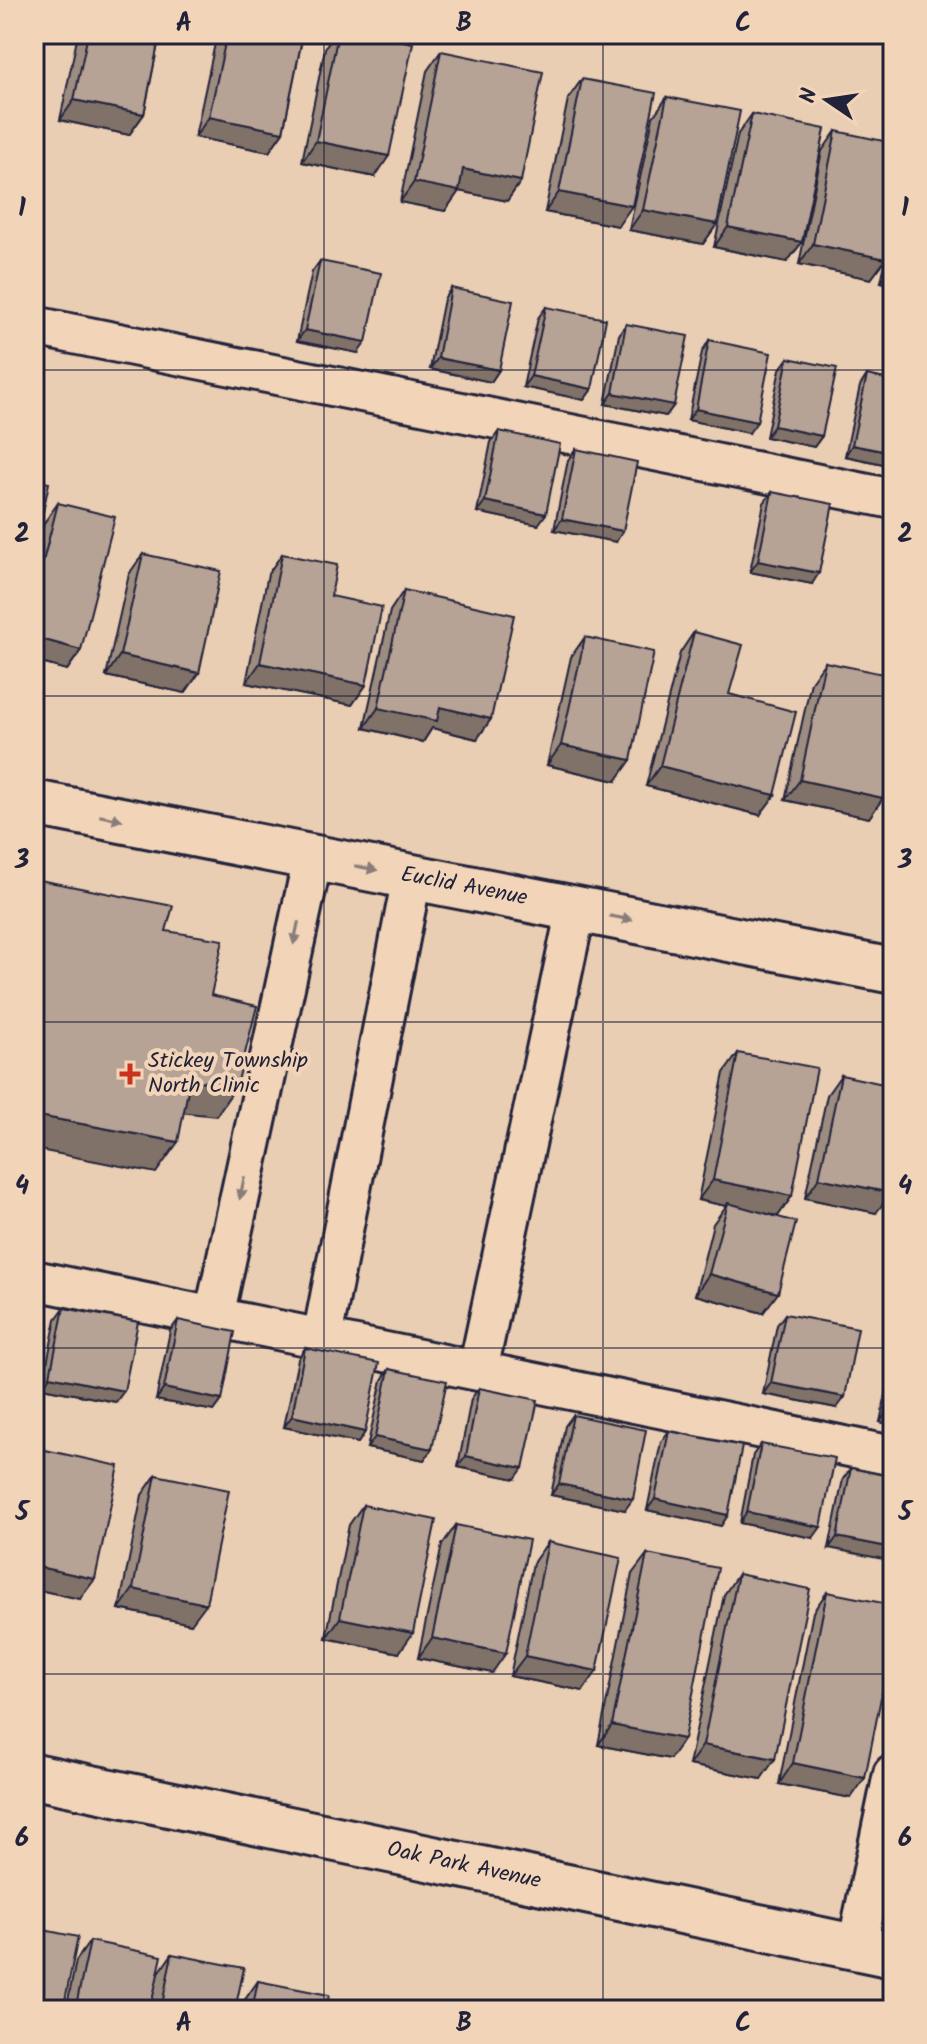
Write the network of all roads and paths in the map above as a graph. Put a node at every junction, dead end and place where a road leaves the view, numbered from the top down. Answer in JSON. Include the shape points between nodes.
{"nodes":[{"id":1,"x":34,"y":326,"type":"edge"},
{"id":2,"x":893,"y":499,"type":"edge"},
{"id":3,"x":34,"y":803,"type":"edge"},
{"id":4,"x":313,"y":857,"type":"junction"},
{"id":5,"x":412,"y":877,"type":"junction"},
{"id":6,"x":576,"y":909,"type":"junction"},
{"id":7,"x":893,"y":971,"type":"edge"},
{"id":8,"x":34,"y":1280,"type":"edge"},
{"id":9,"x":214,"y":1317,"type":"junction"},
{"id":10,"x":322,"y":1338,"type":"junction"},
{"id":11,"x":478,"y":1370,"type":"junction"},
{"id":12,"x":893,"y":1456,"type":"edge"},
{"id":13,"x":893,"y":1774,"type":"edge"},
{"id":14,"x":34,"y":1776,"type":"edge"},
{"id":15,"x":875,"y":1951,"type":"edge"}],
"edges":[{"from":1,"to":2,"type":"lane"},
{"from":3,"to":4,"type":"street","name":"Euclid Avenue","one_way":true},
{"from":4,"to":5,"type":"street","name":"Euclid Avenue","one_way":true},
{"from":4,"to":9,"type":"lane","one_way":true},
{"from":5,"to":6,"type":"street","name":"Euclid Avenue"},
{"from":5,"to":10,"type":"lane"},
{"from":6,"to":7,"type":"street","name":"Euclid Avenue","one_way":true},
{"from":6,"to":11,"type":"lane"},
{"from":8,"to":9,"type":"lane"},
{"from":9,"to":10,"type":"lane"},
{"from":10,"to":11,"type":"lane"},
{"from":11,"to":12,"type":"lane"},
{"from":13,"to":15,"type":"lane"},
{"from":14,"to":15,"type":"street","name":"Oak Park Avenue"}]}
